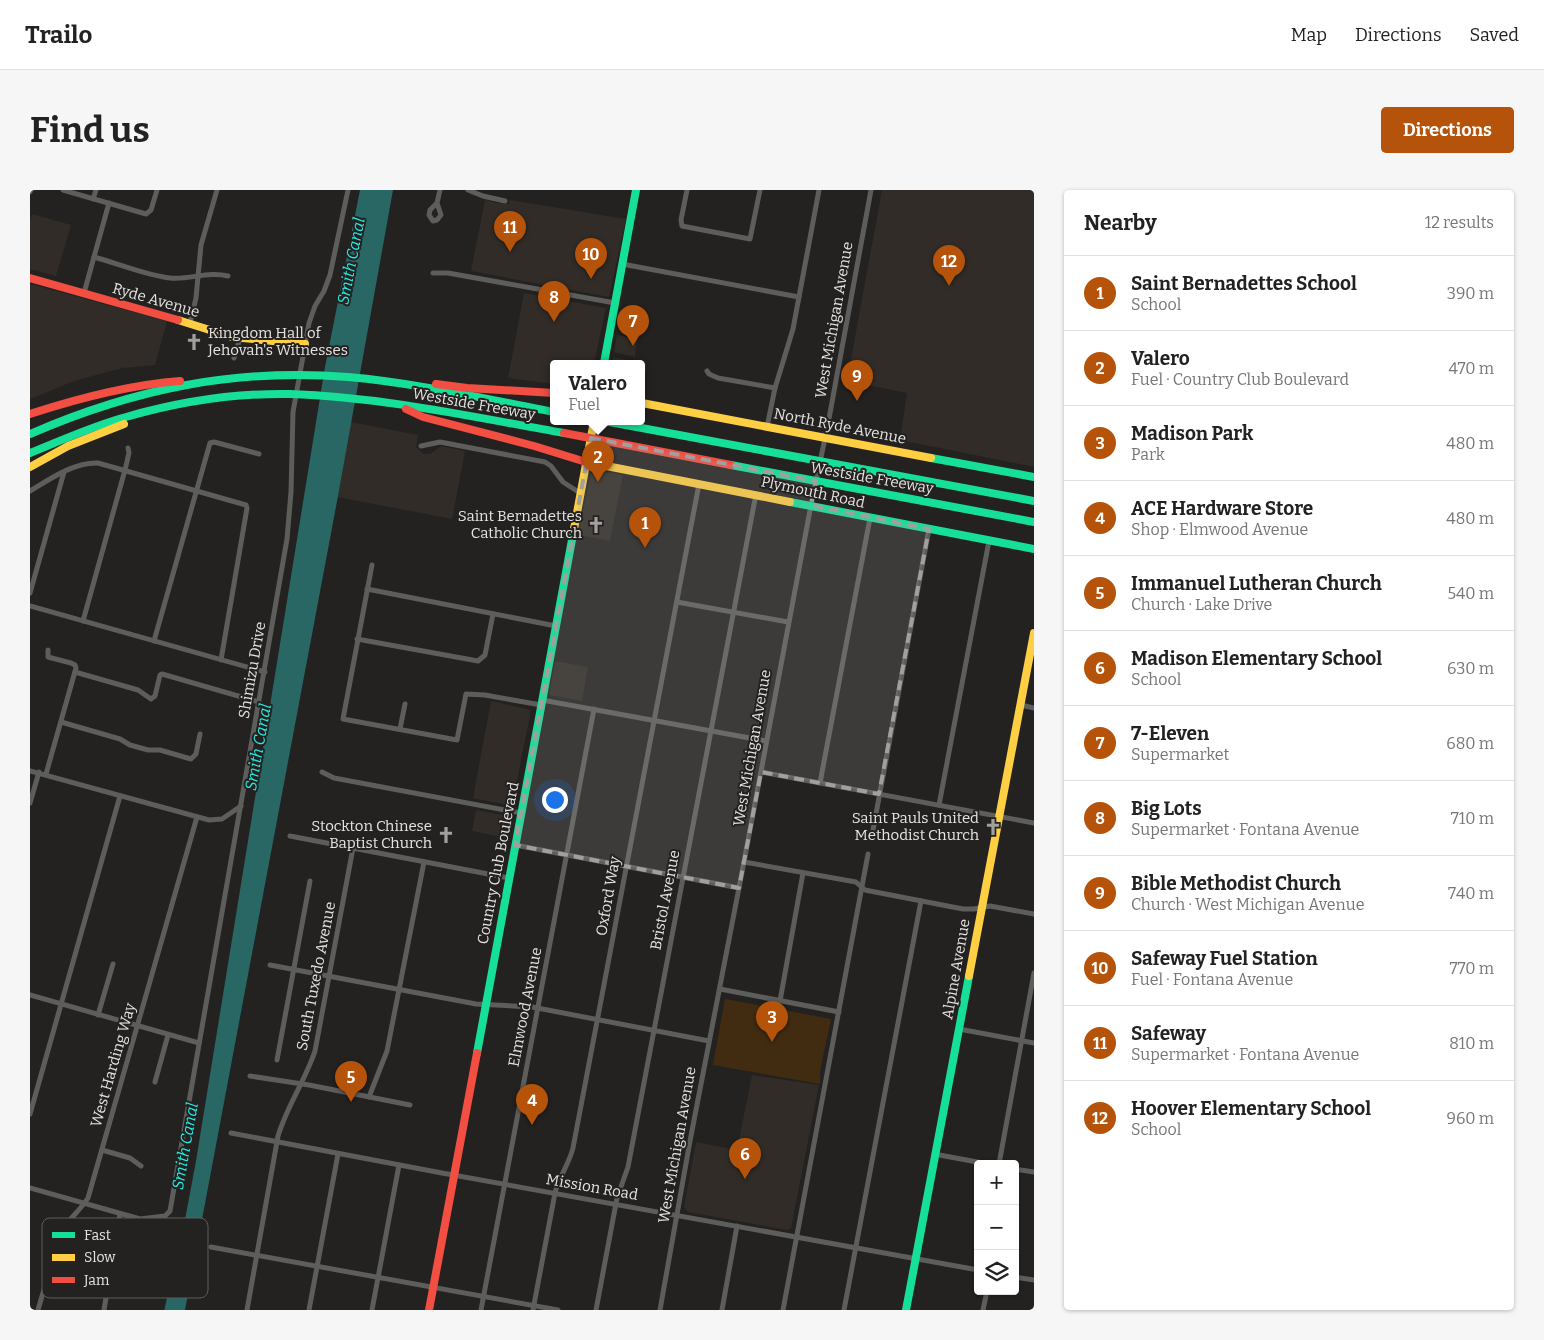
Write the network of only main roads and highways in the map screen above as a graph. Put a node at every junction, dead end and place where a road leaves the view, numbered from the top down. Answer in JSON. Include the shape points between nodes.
{"nodes":[{"id":1,"x":636,"y":190,"type":"edge"},
{"id":2,"x":30,"y":278,"type":"edge"},
{"id":3,"x":304,"y":344,"type":"road end"},
{"id":4,"x":605,"y":360,"type":"edge"},
{"id":5,"x":224,"y":379,"type":"junction"},
{"id":6,"x":389,"y":382,"type":"junction"},
{"id":7,"x":550,"y":393,"type":"edge"},
{"id":8,"x":391,"y":403,"type":"junction"},
{"id":9,"x":645,"y":404,"type":"edge"},
{"id":10,"x":167,"y":407,"type":"junction"},
{"id":11,"x":550,"y":411,"type":"edge"},
{"id":12,"x":30,"y":414,"type":"edge"},
{"id":13,"x":593,"y":425,"type":"edge"},
{"id":14,"x":629,"y":425,"type":"edge"},
{"id":15,"x":30,"y":434,"type":"edge"},
{"id":16,"x":30,"y":453,"type":"edge"},
{"id":17,"x":586,"y":462,"type":"junction"},
{"id":18,"x":30,"y":467,"type":"edge"},
{"id":19,"x":1034,"y":477,"type":"edge"},
{"id":20,"x":1034,"y":501,"type":"edge"},
{"id":21,"x":1034,"y":522,"type":"edge"},
{"id":22,"x":1034,"y":548,"type":"edge"},
{"id":23,"x":1034,"y":633,"type":"edge"},
{"id":24,"x":429,"y":1310,"type":"edge"},
{"id":25,"x":906,"y":1310,"type":"edge"}],
"edges":[{"from":1,"to":4,"type":"main road"},
{"from":2,"to":3,"type":"main road","name":"Ryde Avenue","via":[[240,338]]},
{"from":5,"to":6,"type":"main road","name":"Westside Freeway","via":[[291,375],[342,376]]},
{"from":5,"to":12,"type":"main road","via":[[168,381],[122,388]]},
{"from":5,"to":15,"type":"main road","name":"Westside Freeway","via":[[97,407]]},
{"from":6,"to":7,"type":"main road"},
{"from":6,"to":11,"type":"main road","name":"Westside Freeway"},
{"from":8,"to":10,"type":"main road","name":"Westside Freeway","via":[[289,394],[240,396]]},
{"from":8,"to":17,"type":"main road","name":"Plymouth Road","via":[[423,417]]},
{"from":8,"to":21,"type":"main road","name":"Westside Freeway"},
{"from":9,"to":19,"type":"main road","name":"North Ryde Avenue"},
{"from":10,"to":16,"type":"main road","name":"Westside Freeway","via":[[124,417]]},
{"from":10,"to":18,"type":"main road","via":[[68,446]]},
{"from":13,"to":17,"type":"main road","name":"Country Club Boulevard"},
{"from":14,"to":20,"type":"main road","name":"Westside Freeway"},
{"from":17,"to":22,"type":"main road","name":"Plymouth Road"},
{"from":17,"to":24,"type":"main road","name":"Country Club Boulevard"},
{"from":23,"to":25,"type":"main road","name":"Alpine Avenue"}]}
